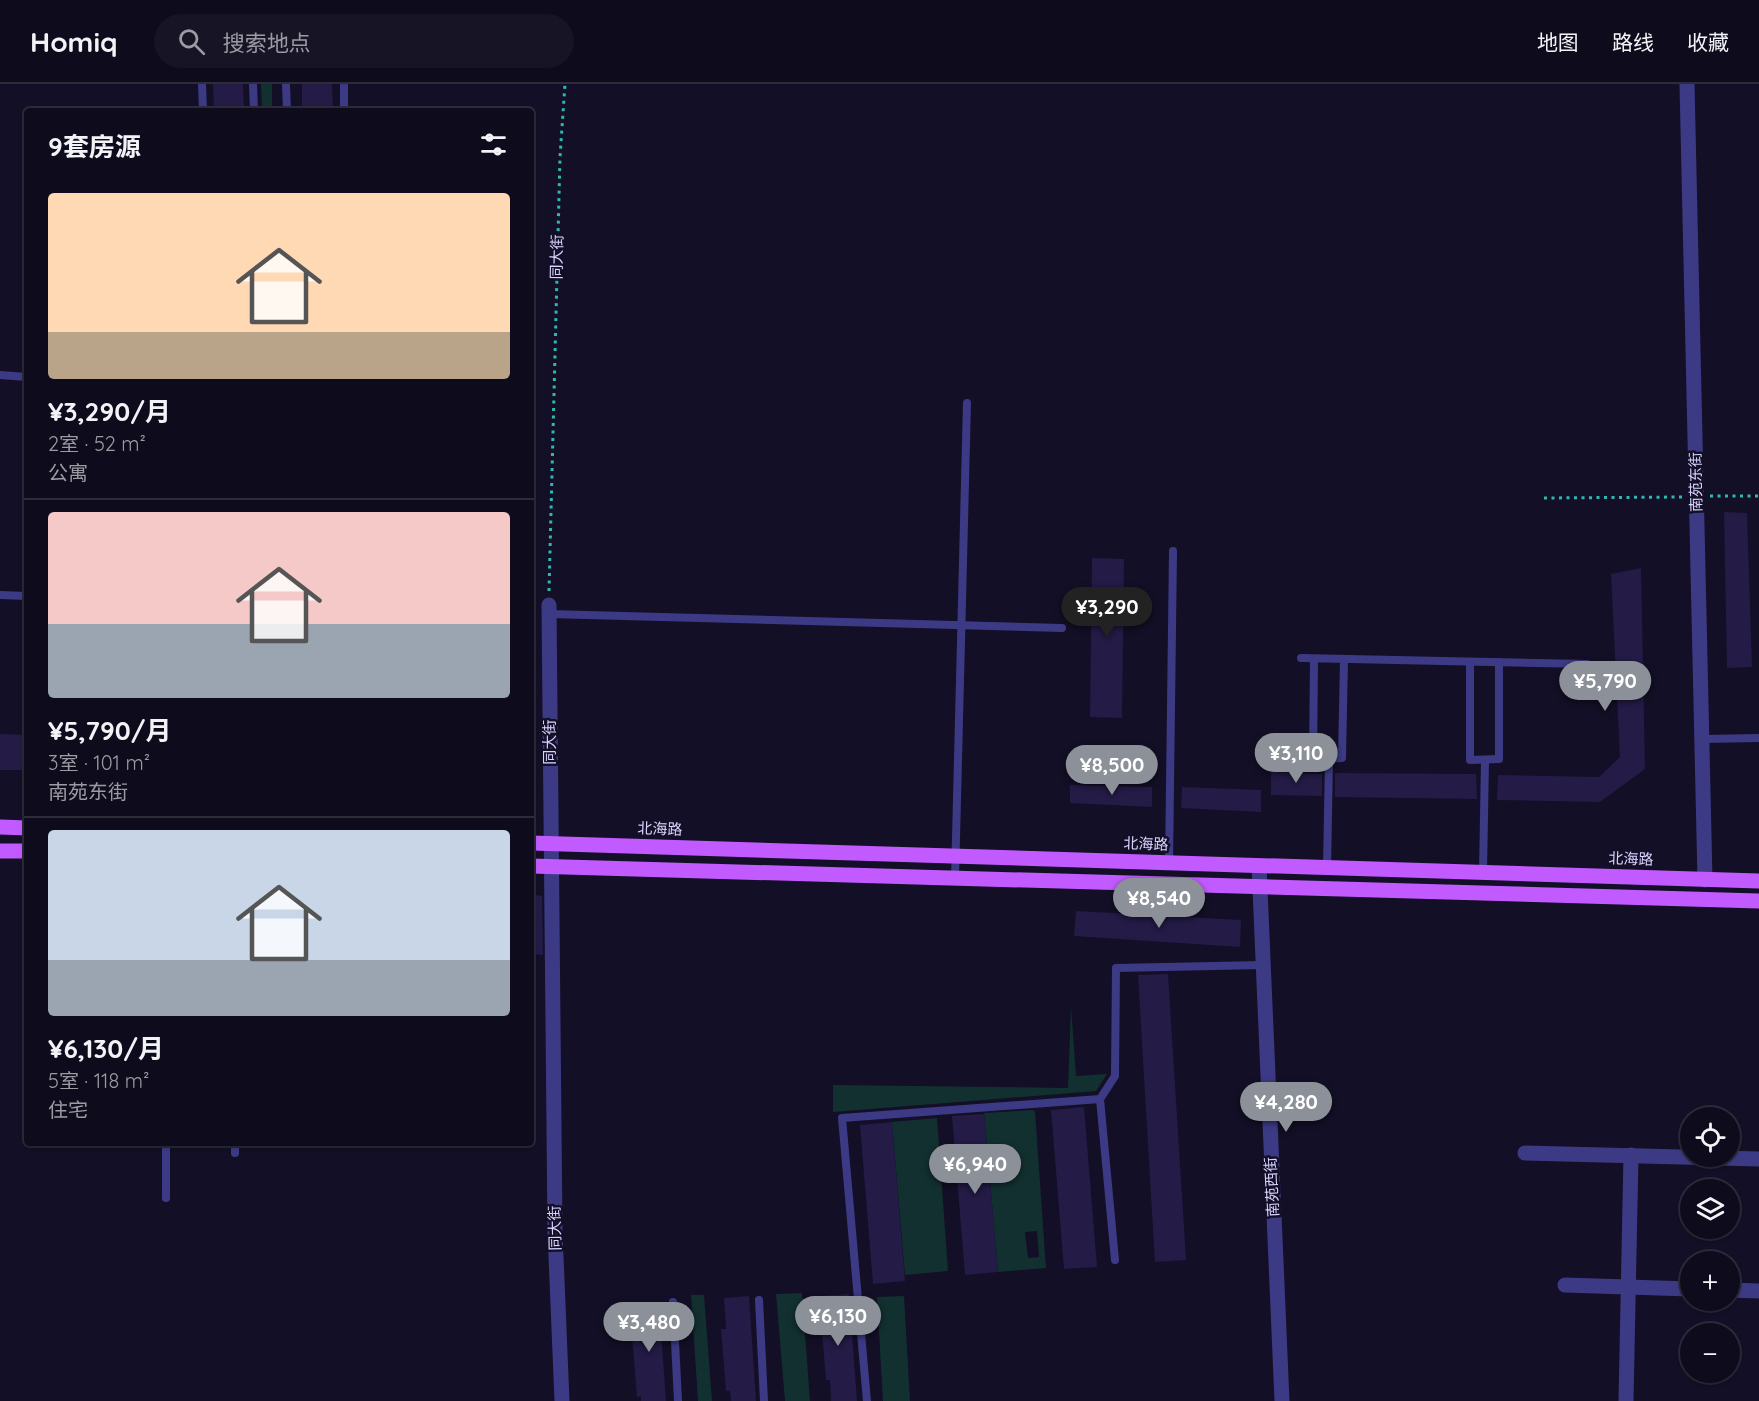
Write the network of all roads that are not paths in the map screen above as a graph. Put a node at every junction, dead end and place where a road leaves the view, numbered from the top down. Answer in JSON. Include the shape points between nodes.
{"nodes":[{"id":1,"x":202,"y":84,"type":"edge"},
{"id":2,"x":253,"y":84,"type":"edge"},
{"id":3,"x":286,"y":84,"type":"edge"},
{"id":4,"x":344,"y":84,"type":"edge"},
{"id":5,"x":1687,"y":84,"type":"edge"},
{"id":6,"x":202,"y":108,"type":"edge"},
{"id":7,"x":254,"y":108,"type":"edge"},
{"id":8,"x":286,"y":108,"type":"edge"},
{"id":9,"x":345,"y":108,"type":"edge"},
{"id":10,"x":0,"y":375,"type":"edge"},
{"id":11,"x":24,"y":377,"type":"edge"},
{"id":12,"x":967,"y":403,"type":"dead end"},
{"id":13,"x":1173,"y":551,"type":"dead end"},
{"id":14,"x":0,"y":595,"type":"edge"},
{"id":15,"x":24,"y":596,"type":"edge"},
{"id":16,"x":549,"y":609,"type":"joint"},
{"id":17,"x":962,"y":625,"type":"junction"},
{"id":18,"x":1062,"y":628,"type":"dead end"},
{"id":19,"x":1301,"y":658,"type":"dead end"},
{"id":20,"x":1314,"y":659,"type":"junction"},
{"id":21,"x":1344,"y":659,"type":"junction"},
{"id":22,"x":1470,"y":662,"type":"junction"},
{"id":23,"x":1499,"y":662,"type":"junction"},
{"id":24,"x":1587,"y":664,"type":"dead end"},
{"id":25,"x":1759,"y":738,"type":"edge"},
{"id":26,"x":1702,"y":739,"type":"junction"},
{"id":27,"x":1329,"y":759,"type":"junction"},
{"id":28,"x":1485,"y":760,"type":"junction"},
{"id":29,"x":0,"y":827,"type":"edge"},
{"id":30,"x":24,"y":828,"type":"edge"},
{"id":31,"x":534,"y":843,"type":"edge"},
{"id":32,"x":550,"y":844,"type":"junction"},
{"id":33,"x":0,"y":851,"type":"edge"},
{"id":34,"x":24,"y":851,"type":"edge"},
{"id":35,"x":956,"y":856,"type":"junction"},
{"id":36,"x":1170,"y":863,"type":"junction"},
{"id":37,"x":534,"y":866,"type":"edge"},
{"id":38,"x":1259,"y":866,"type":"junction"},
{"id":39,"x":552,"y":867,"type":"junction"},
{"id":40,"x":1327,"y":868,"type":"junction"},
{"id":41,"x":1483,"y":873,"type":"junction"},
{"id":42,"x":955,"y":878,"type":"junction"},
{"id":43,"x":1706,"y":880,"type":"junction"},
{"id":44,"x":1759,"y":881,"type":"edge"},
{"id":45,"x":1259,"y":887,"type":"junction"},
{"id":46,"x":1759,"y":901,"type":"edge"},
{"id":47,"x":1262,"y":965,"type":"junction"},
{"id":48,"x":1100,"y":1099,"type":"junction"},
{"id":49,"x":166,"y":1146,"type":"edge"},
{"id":50,"x":235,"y":1146,"type":"edge"},
{"id":51,"x":235,"y":1153,"type":"dead end"},
{"id":52,"x":1525,"y":1153,"type":"dead end"},
{"id":53,"x":1631,"y":1155,"type":"junction"},
{"id":54,"x":1759,"y":1159,"type":"edge"},
{"id":55,"x":166,"y":1198,"type":"dead end"},
{"id":56,"x":1115,"y":1260,"type":"dead end"},
{"id":57,"x":1565,"y":1286,"type":"dead end"},
{"id":58,"x":1629,"y":1286,"type":"junction"},
{"id":59,"x":1680,"y":1288,"type":"edge"},
{"id":60,"x":1740,"y":1290,"type":"edge"},
{"id":61,"x":1759,"y":1291,"type":"edge"},
{"id":62,"x":759,"y":1300,"type":"dead end"},
{"id":63,"x":673,"y":1302,"type":"dead end"},
{"id":64,"x":562,"y":1401,"type":"edge"},
{"id":65,"x":678,"y":1401,"type":"edge"},
{"id":66,"x":764,"y":1401,"type":"edge"},
{"id":67,"x":867,"y":1401,"type":"edge"},
{"id":68,"x":1282,"y":1401,"type":"edge"},
{"id":69,"x":1626,"y":1401,"type":"edge"}],
"edges":[{"from":1,"to":6,"type":"lane"},
{"from":2,"to":7,"type":"lane"},
{"from":3,"to":8,"type":"lane"},
{"from":4,"to":9,"type":"lane"},
{"from":5,"to":26,"type":"street","name":"南苑东街"},
{"from":10,"to":11,"type":"lane"},
{"from":12,"to":17,"type":"lane"},
{"from":13,"to":36,"type":"lane"},
{"from":14,"to":15,"type":"lane"},
{"from":16,"to":17,"type":"lane"},
{"from":16,"to":32,"type":"street","name":"同大街"},
{"from":17,"to":18,"type":"lane"},
{"from":17,"to":35,"type":"lane"},
{"from":19,"to":20,"type":"lane"},
{"from":20,"to":21,"type":"lane"},
{"from":20,"to":27,"type":"lane","via":[[1313,759]]},
{"from":21,"to":22,"type":"lane"},
{"from":21,"to":27,"type":"lane","via":[[1342,758]]},
{"from":22,"to":23,"type":"lane"},
{"from":22,"to":28,"type":"lane","via":[[1470,760]]},
{"from":23,"to":24,"type":"lane"},
{"from":23,"to":28,"type":"lane","via":[[1499,759]]},
{"from":25,"to":26,"type":"lane"},
{"from":26,"to":43,"type":"street","name":"南苑东街"},
{"from":27,"to":40,"type":"lane"},
{"from":28,"to":41,"type":"lane"},
{"from":29,"to":30,"type":"main road"},
{"from":31,"to":32,"type":"main road","name":"北海路"},
{"from":32,"to":35,"type":"main road","name":"北海路"},
{"from":32,"to":39,"type":"street","name":"同大街"},
{"from":33,"to":34,"type":"main road"},
{"from":35,"to":36,"type":"main road","name":"北海路"},
{"from":35,"to":42,"type":"lane"},
{"from":36,"to":38,"type":"main road","name":"北海路"},
{"from":37,"to":39,"type":"main road"},
{"from":38,"to":40,"type":"main road","name":"北海路"},
{"from":38,"to":45,"type":"street","name":"南苑西街"},
{"from":39,"to":42,"type":"main road"},
{"from":39,"to":64,"type":"street","name":"同大街","via":[[555,1232]]},
{"from":40,"to":41,"type":"main road","name":"北海路"},
{"from":41,"to":43,"type":"main road","name":"北海路"},
{"from":42,"to":45,"type":"main road"},
{"from":43,"to":44,"type":"main road","name":"北海路"},
{"from":45,"to":46,"type":"main road"},
{"from":45,"to":47,"type":"street","name":"南苑西街"},
{"from":47,"to":48,"type":"lane","via":[[1116,968],[1116,1076]]},
{"from":47,"to":68,"type":"street","name":"南苑西街"},
{"from":48,"to":56,"type":"lane"},
{"from":48,"to":67,"type":"lane","via":[[842,1118]]},
{"from":49,"to":55,"type":"lane"},
{"from":50,"to":51,"type":"lane"},
{"from":52,"to":53,"type":"street"},
{"from":53,"to":54,"type":"street"},
{"from":53,"to":58,"type":"street"},
{"from":57,"to":58,"type":"street"},
{"from":58,"to":59,"type":"street"},
{"from":58,"to":69,"type":"street"},
{"from":60,"to":61,"type":"street"},
{"from":62,"to":66,"type":"lane"},
{"from":63,"to":65,"type":"lane"}]}
